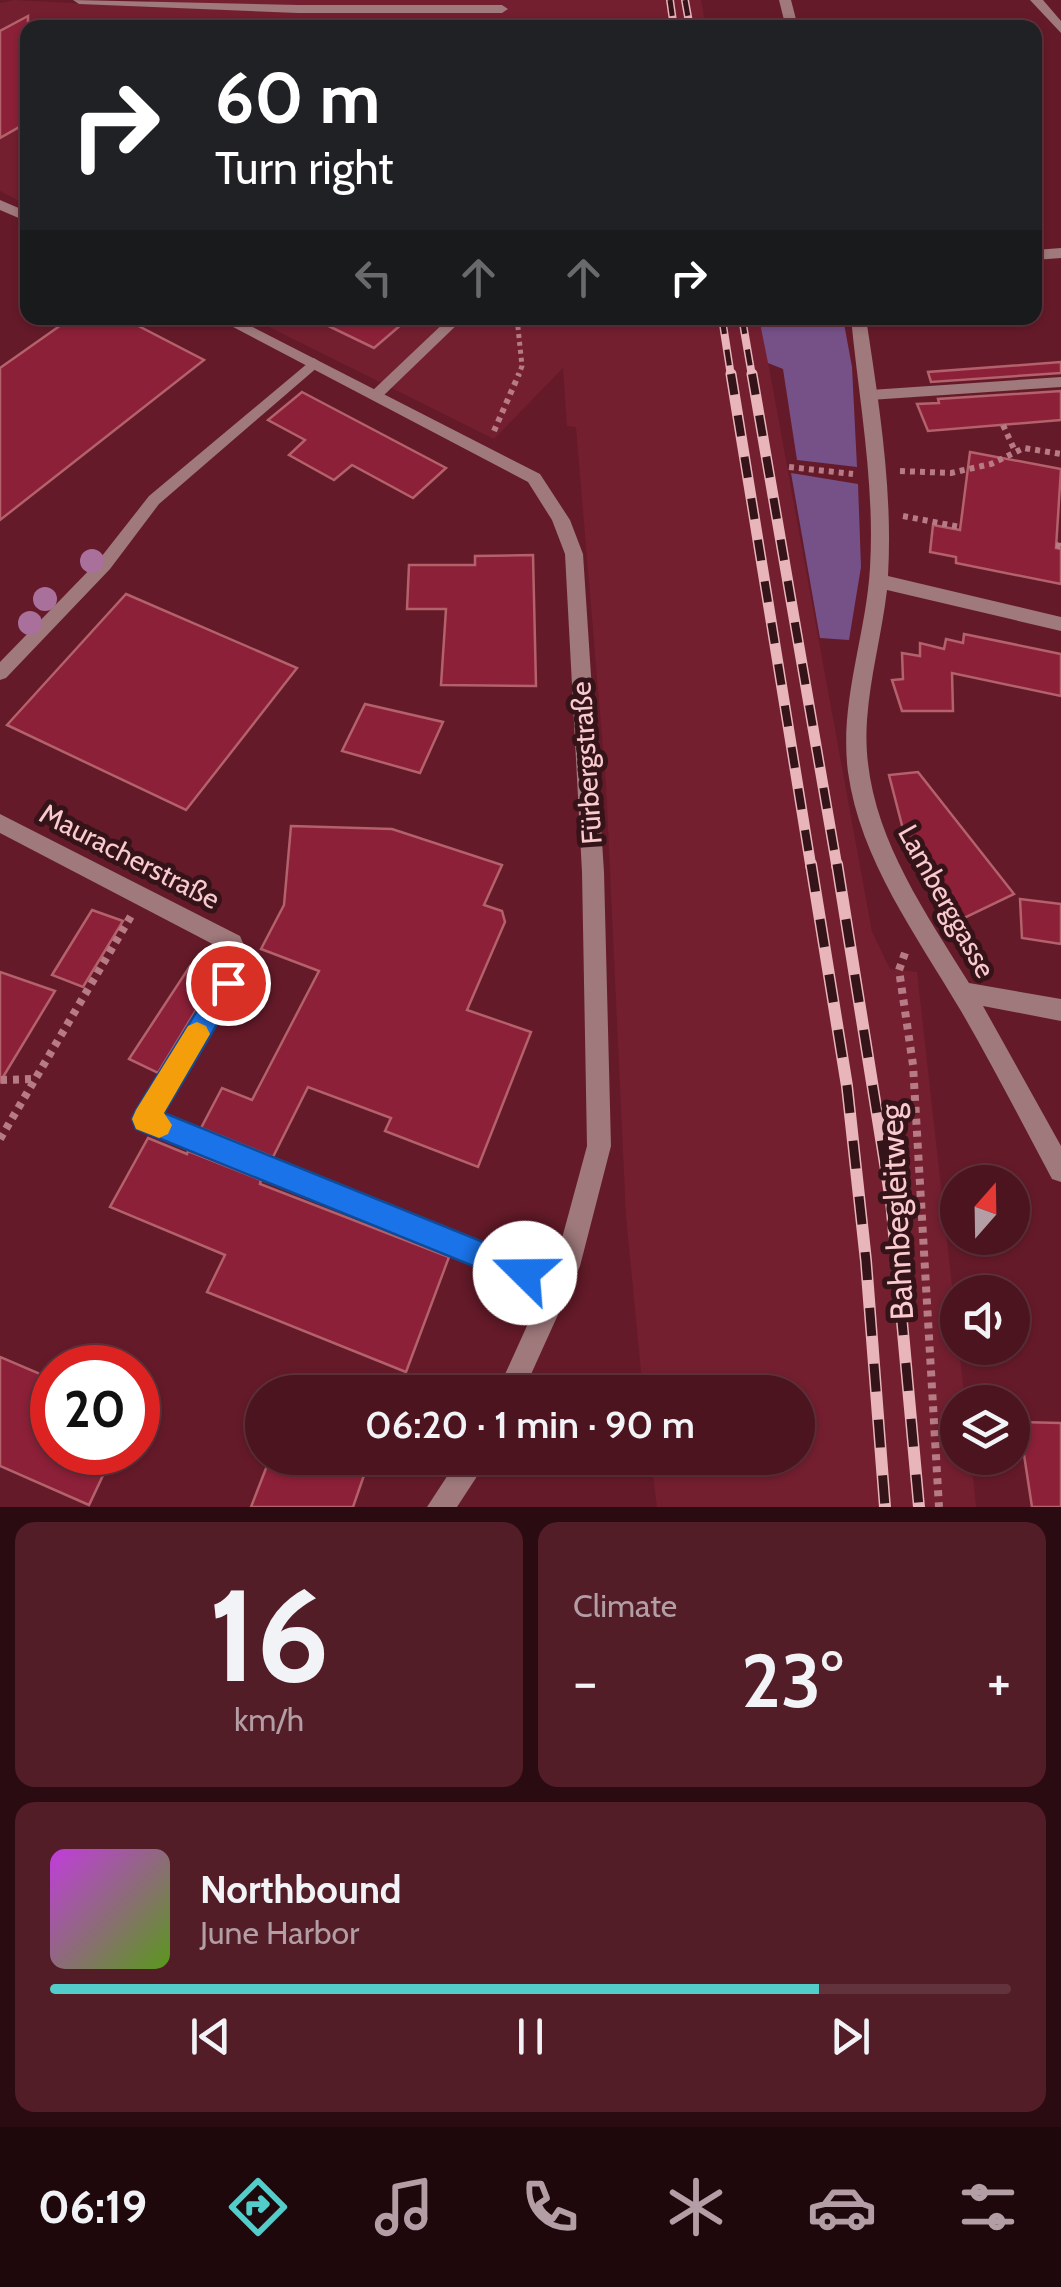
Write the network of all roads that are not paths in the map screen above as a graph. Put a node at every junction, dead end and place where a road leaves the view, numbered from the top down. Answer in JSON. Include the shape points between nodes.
{"nodes":[{"id":1,"x":80,"y":0,"type":"edge"},
{"id":2,"x":1036,"y":0,"type":"edge"},
{"id":3,"x":502,"y":10,"type":"dead end"},
{"id":4,"x":1061,"y":29,"type":"edge"},
{"id":5,"x":238,"y":325,"type":"edge"},
{"id":6,"x":450,"y":325,"type":"edge"},
{"id":7,"x":859,"y":325,"type":"edge"},
{"id":8,"x":314,"y":363,"type":"junction"},
{"id":9,"x":1061,"y":382,"type":"edge"},
{"id":10,"x":376,"y":395,"type":"junction"},
{"id":11,"x":870,"y":395,"type":"junction"},
{"id":12,"x":878,"y":580,"type":"junction"},
{"id":13,"x":1061,"y":624,"type":"edge"},
{"id":14,"x":0,"y":673,"type":"edge"},
{"id":15,"x":0,"y":823,"type":"edge"},
{"id":16,"x":232,"y":942,"type":"dead end"},
{"id":17,"x":228,"y":983,"type":"dead end"},
{"id":18,"x":962,"y":992,"type":"junction"},
{"id":19,"x":1061,"y":1010,"type":"edge"},
{"id":20,"x":1061,"y":1170,"type":"edge"},
{"id":21,"x":560,"y":1287,"type":"junction"},
{"id":22,"x":518,"y":1375,"type":"edge"},
{"id":23,"x":463,"y":1475,"type":"edge"},
{"id":24,"x":441,"y":1507,"type":"edge"}],
"edges":[{"from":1,"to":3,"type":"street"},
{"from":2,"to":4,"type":"street"},
{"from":5,"to":8,"type":"street","name":"Fürbergstraße"},
{"from":6,"to":10,"type":"lane"},
{"from":7,"to":11,"type":"street","name":"Lamberggasse"},
{"from":8,"to":10,"type":"street","name":"Fürbergstraße"},
{"from":8,"to":14,"type":"lane","via":[[154,500],[104,565]]},
{"from":9,"to":11,"type":"lane"},
{"from":10,"to":21,"type":"street","name":"Fürbergstraße","via":[[534,478],[564,524],[577,567],[599,1146]]},
{"from":11,"to":12,"type":"street","name":"Lamberggasse","via":[[886,474]]},
{"from":12,"to":13,"type":"street"},
{"from":12,"to":18,"type":"street","name":"Lamberggasse","via":[[858,703],[858,770],[868,818],[916,918]]},
{"from":15,"to":16,"type":"street","name":"Mauracherstraße"},
{"from":17,"to":21,"type":"lane","via":[[146,1119]]},
{"from":18,"to":19,"type":"street"},
{"from":18,"to":20,"type":"street","name":"Lamberggasse"},
{"from":21,"to":22,"type":"street","name":"Fürbergstraße"},
{"from":23,"to":24,"type":"street"}]}
